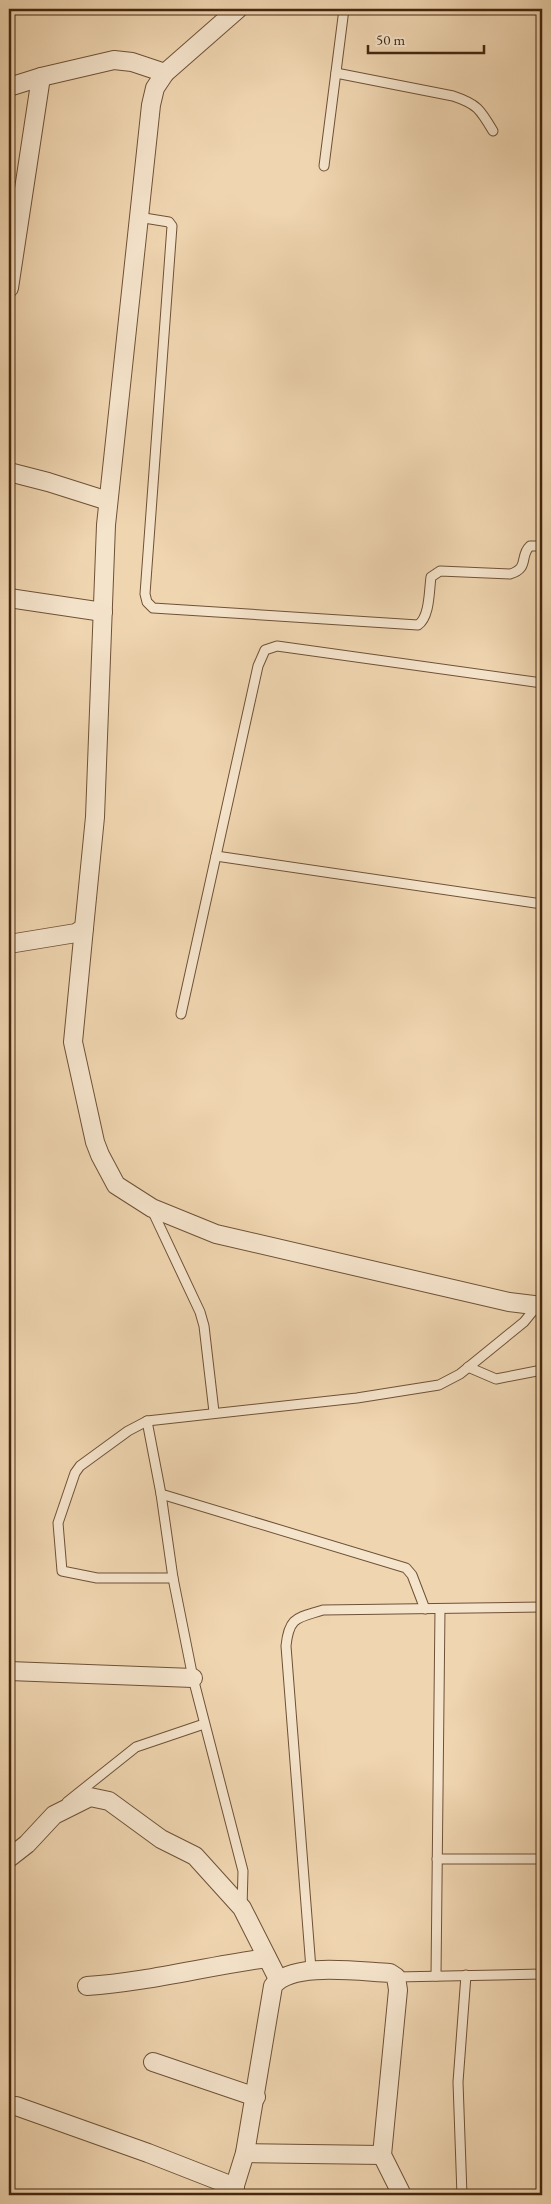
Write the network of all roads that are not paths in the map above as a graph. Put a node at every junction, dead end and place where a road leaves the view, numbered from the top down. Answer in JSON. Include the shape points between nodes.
{"nodes":[{"id":1,"x":238,"y":9,"type":"edge"},
{"id":2,"x":344,"y":9,"type":"edge"},
{"id":3,"x":165,"y":73,"type":"junction"},
{"id":4,"x":336,"y":73,"type":"junction"},
{"id":5,"x":41,"y":77,"type":"junction"},
{"id":6,"x":9,"y":87,"type":"edge"},
{"id":7,"x":494,"y":131,"type":"dead end"},
{"id":8,"x":324,"y":166,"type":"dead end"},
{"id":9,"x":138,"y":217,"type":"junction"},
{"id":10,"x":9,"y":288,"type":"edge"},
{"id":11,"x":9,"y":472,"type":"edge"},
{"id":12,"x":108,"y":502,"type":"junction"},
{"id":13,"x":542,"y":546,"type":"edge"},
{"id":14,"x":9,"y":598,"type":"edge"},
{"id":15,"x":103,"y":612,"type":"junction"},
{"id":16,"x":542,"y":683,"type":"edge"},
{"id":17,"x":216,"y":856,"type":"junction"},
{"id":18,"x":542,"y":904,"type":"edge"},
{"id":19,"x":84,"y":928,"type":"junction"},
{"id":20,"x":9,"y":944,"type":"edge"},
{"id":21,"x":182,"y":1014,"type":"dead end"},
{"id":22,"x":152,"y":1208,"type":"junction"},
{"id":23,"x":540,"y":1306,"type":"edge"},
{"id":24,"x":468,"y":1367,"type":"junction"},
{"id":25,"x":542,"y":1370,"type":"edge"},
{"id":26,"x":214,"y":1412,"type":"junction"},
{"id":27,"x":147,"y":1421,"type":"junction"},
{"id":28,"x":161,"y":1494,"type":"junction"},
{"id":29,"x":173,"y":1578,"type":"junction"},
{"id":30,"x":542,"y":1607,"type":"edge"},
{"id":31,"x":425,"y":1609,"type":"junction"},
{"id":32,"x":440,"y":1609,"type":"junction"},
{"id":33,"x":9,"y":1672,"type":"edge"},
{"id":34,"x":193,"y":1678,"type":"junction"},
{"id":35,"x":204,"y":1724,"type":"junction"},
{"id":36,"x":54,"y":1815,"type":"junction"},
{"id":37,"x":9,"y":1858,"type":"edge"},
{"id":38,"x":437,"y":1859,"type":"junction"},
{"id":39,"x":542,"y":1859,"type":"edge"},
{"id":40,"x":242,"y":1908,"type":"junction"},
{"id":41,"x":267,"y":1958,"type":"junction"},
{"id":42,"x":311,"y":1969,"type":"junction"},
{"id":43,"x":542,"y":1974,"type":"edge"},
{"id":44,"x":466,"y":1975,"type":"junction"},
{"id":45,"x":436,"y":1976,"type":"junction"},
{"id":46,"x":396,"y":1977,"type":"junction"},
{"id":47,"x":278,"y":1979,"type":"junction"},
{"id":48,"x":86,"y":1986,"type":"dead end"},
{"id":49,"x":153,"y":2062,"type":"dead end"},
{"id":50,"x":256,"y":2097,"type":"junction"},
{"id":51,"x":9,"y":2106,"type":"edge"},
{"id":52,"x":245,"y":2153,"type":"junction"},
{"id":53,"x":382,"y":2155,"type":"junction"},
{"id":54,"x":233,"y":2191,"type":"edge"},
{"id":55,"x":402,"y":2195,"type":"edge"},
{"id":56,"x":462,"y":2195,"type":"edge"}],
"edges":[{"from":1,"to":3,"type":"street"},
{"from":2,"to":4,"type":"lane"},
{"from":3,"to":5,"type":"street","via":[[132,62],[114,60]]},
{"from":3,"to":9,"type":"street","via":[[154,88],[150,105]]},
{"from":4,"to":7,"type":"lane","via":[[465,100],[480,109]]},
{"from":4,"to":8,"type":"lane"},
{"from":5,"to":6,"type":"street"},
{"from":5,"to":10,"type":"street"},
{"from":9,"to":12,"type":"street"},
{"from":9,"to":13,"type":"lane","via":[[168,222],[172,226],[146,584],[146,602],[153,608],[418,625],[426,613],[430,577],[436,572],[510,574],[523,566],[530,546]]},
{"from":11,"to":12,"type":"street"},
{"from":12,"to":15,"type":"street"},
{"from":14,"to":15,"type":"street"},
{"from":15,"to":19,"type":"street","via":[[95,818]]},
{"from":16,"to":17,"type":"lane","via":[[277,646],[265,650],[258,666]]},
{"from":17,"to":18,"type":"lane"},
{"from":17,"to":21,"type":"lane"},
{"from":19,"to":20,"type":"street","via":[[76,933]]},
{"from":19,"to":22,"type":"street","via":[[73,1042],[96,1142],[116,1185]]},
{"from":22,"to":23,"type":"street","via":[[227,1237],[509,1302]]},
{"from":22,"to":26,"type":"lane","via":[[200,1312]]},
{"from":23,"to":24,"type":"lane"},
{"from":24,"to":25,"type":"lane","via":[[496,1379]]},
{"from":24,"to":26,"type":"lane","via":[[450,1380],[428,1387],[357,1398]]},
{"from":26,"to":27,"type":"lane"},
{"from":27,"to":28,"type":"lane"},
{"from":27,"to":29,"type":"lane","via":[[128,1431],[75,1473],[58,1523],[62,1571],[97,1578]]},
{"from":28,"to":29,"type":"lane"},
{"from":28,"to":31,"type":"lane","via":[[406,1568],[412,1575]]},
{"from":29,"to":34,"type":"lane"},
{"from":30,"to":32,"type":"lane"},
{"from":31,"to":32,"type":"lane"},
{"from":31,"to":42,"type":"lane","via":[[323,1610],[297,1619],[287,1629]]},
{"from":32,"to":38,"type":"lane"},
{"from":33,"to":34,"type":"street"},
{"from":34,"to":35,"type":"lane"},
{"from":35,"to":36,"type":"lane","via":[[136,1747]]},
{"from":35,"to":40,"type":"lane","via":[[242,1871]]},
{"from":36,"to":37,"type":"street"},
{"from":36,"to":40,"type":"street","via":[[90,1797],[109,1801],[161,1839],[194,1856]]},
{"from":38,"to":39,"type":"lane"},
{"from":38,"to":45,"type":"lane"},
{"from":40,"to":41,"type":"street"},
{"from":41,"to":47,"type":"street"},
{"from":41,"to":48,"type":"street","via":[[194,1969],[149,1980]]},
{"from":42,"to":46,"type":"street","via":[[390,1973]]},
{"from":42,"to":47,"type":"street"},
{"from":43,"to":44,"type":"lane"},
{"from":44,"to":45,"type":"lane"},
{"from":44,"to":56,"type":"lane","via":[[458,2082]]},
{"from":45,"to":46,"type":"lane"},
{"from":46,"to":53,"type":"street","via":[[398,1990]]},
{"from":47,"to":50,"type":"street","via":[[270,1999]]},
{"from":49,"to":50,"type":"street"},
{"from":50,"to":52,"type":"street"},
{"from":51,"to":54,"type":"street","via":[[74,2126]]},
{"from":52,"to":53,"type":"street"},
{"from":52,"to":54,"type":"street"},
{"from":53,"to":55,"type":"street"}]}
